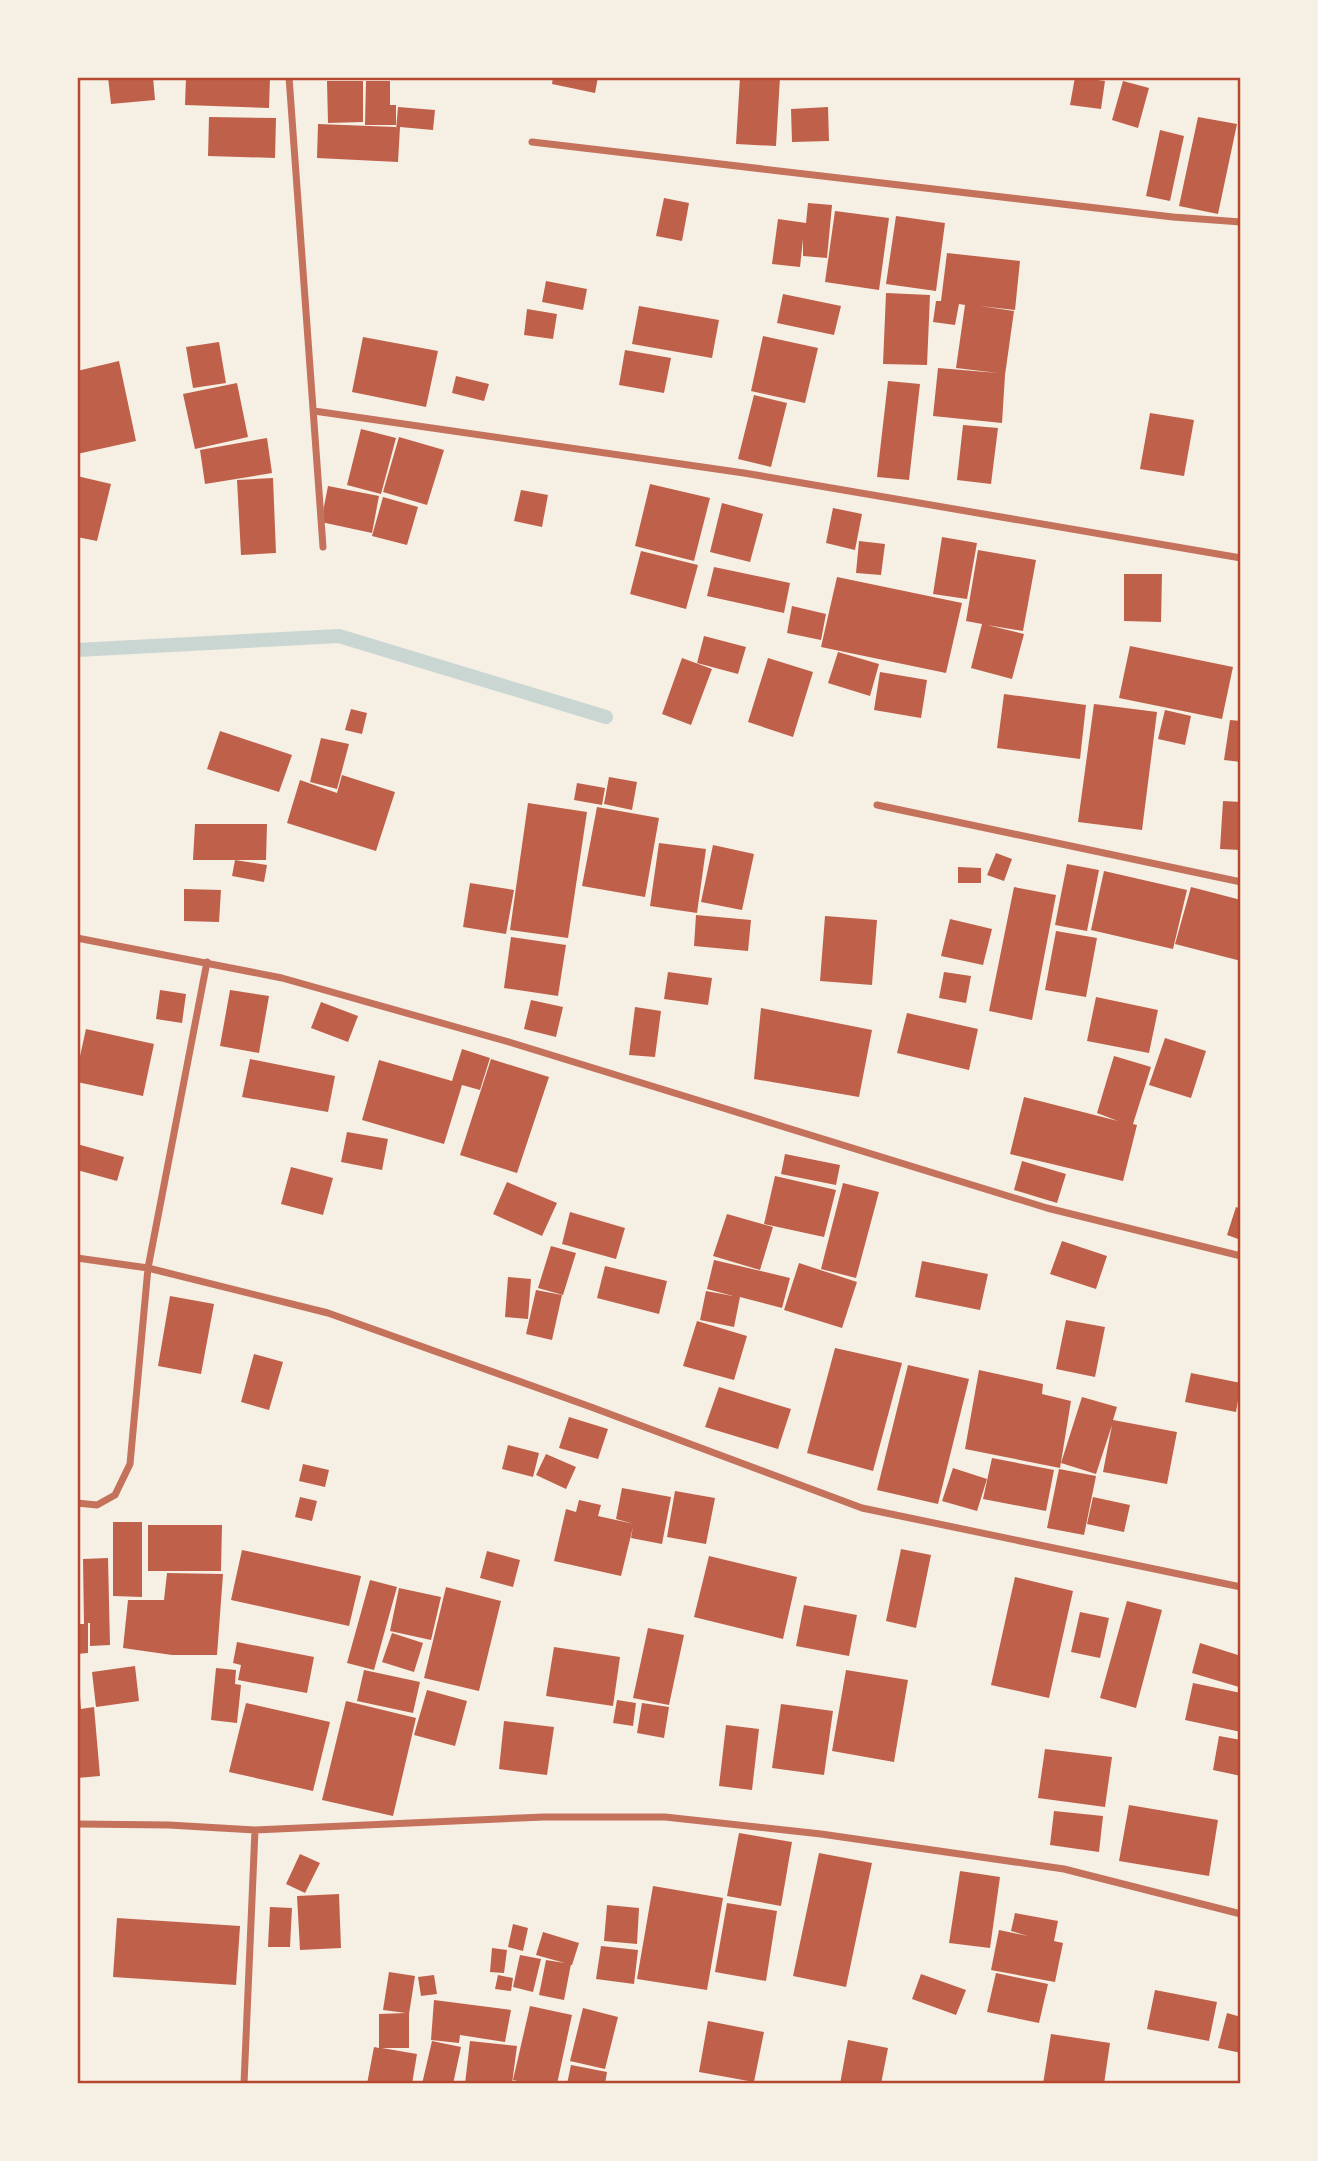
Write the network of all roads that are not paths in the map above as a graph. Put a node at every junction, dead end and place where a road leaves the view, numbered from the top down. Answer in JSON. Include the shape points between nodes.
{"nodes":[{"id":1,"x":289,"y":77,"type":"edge"},
{"id":2,"x":533,"y":142,"type":"dead end"},
{"id":3,"x":1241,"y":222,"type":"edge"},
{"id":4,"x":314,"y":411,"type":"junction"},
{"id":5,"x":323,"y":547,"type":"dead end"},
{"id":6,"x":1241,"y":558,"type":"edge"},
{"id":7,"x":877,"y":805,"type":"dead end"},
{"id":8,"x":1241,"y":882,"type":"edge"},
{"id":9,"x":77,"y":938,"type":"edge"},
{"id":10,"x":207,"y":962,"type":"junction"},
{"id":11,"x":1241,"y":1256,"type":"edge"},
{"id":12,"x":77,"y":1258,"type":"edge"},
{"id":13,"x":148,"y":1268,"type":"junction"},
{"id":14,"x":77,"y":1503,"type":"edge"},
{"id":15,"x":1241,"y":1587,"type":"edge"},
{"id":16,"x":77,"y":1824,"type":"edge"},
{"id":17,"x":256,"y":1830,"type":"junction"},
{"id":18,"x":1241,"y":1914,"type":"edge"},
{"id":19,"x":244,"y":2084,"type":"edge"}],
"edges":[{"from":1,"to":4,"type":"street"},
{"from":2,"to":3,"type":"street"},
{"from":4,"to":5,"type":"street"},
{"from":4,"to":6,"type":"street","via":[[744,473]]},
{"from":7,"to":8,"type":"street"},
{"from":9,"to":10,"type":"street"},
{"from":10,"to":11,"type":"street","via":[[282,978],[509,1042],[1047,1208]]},
{"from":10,"to":13,"type":"street"},
{"from":12,"to":13,"type":"street"},
{"from":13,"to":14,"type":"street","via":[[130,1464],[115,1495],[97,1505]]},
{"from":13,"to":15,"type":"street","via":[[328,1313],[862,1508]]},
{"from":16,"to":17,"type":"street"},
{"from":17,"to":18,"type":"street","via":[[544,1817],[665,1817],[1064,1869]]},
{"from":17,"to":19,"type":"street"}]}
